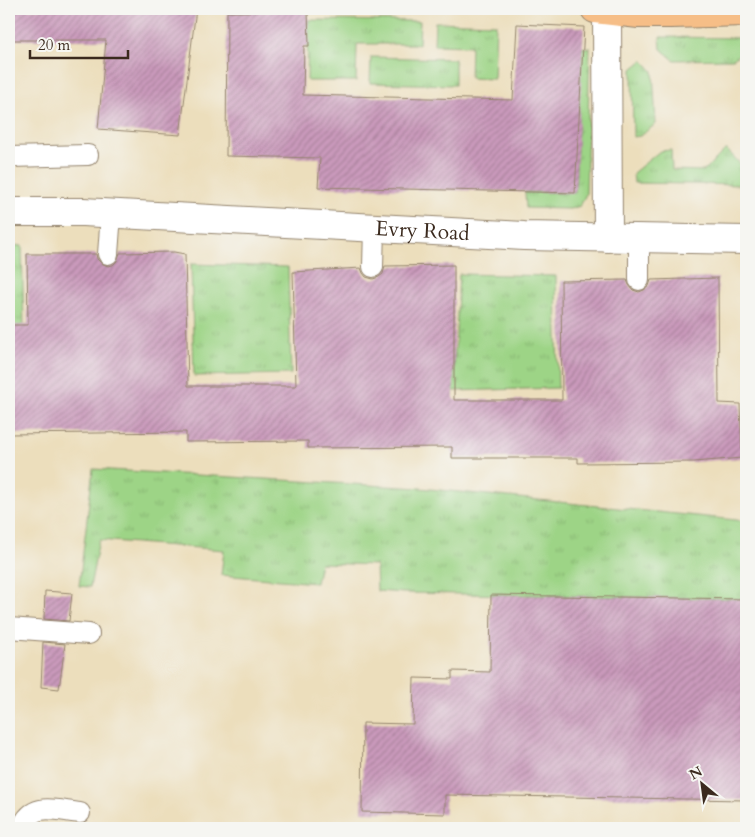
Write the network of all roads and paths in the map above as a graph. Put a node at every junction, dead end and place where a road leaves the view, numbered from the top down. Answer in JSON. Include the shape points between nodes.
{"nodes":[{"id":1,"x":601,"y":9,"type":"edge"},
{"id":2,"x":639,"y":11,"type":"edge"},
{"id":3,"x":739,"y":11,"type":"edge"},
{"id":4,"x":88,"y":155,"type":"dead end"},
{"id":5,"x":9,"y":157,"type":"edge"},
{"id":6,"x":9,"y":212,"type":"edge"},
{"id":7,"x":111,"y":214,"type":"junction"},
{"id":8,"x":374,"y":228,"type":"junction"},
{"id":9,"x":608,"y":238,"type":"junction"},
{"id":10,"x":639,"y":239,"type":"junction"},
{"id":11,"x":746,"y":240,"type":"edge"},
{"id":12,"x":108,"y":254,"type":"dead end"},
{"id":13,"x":373,"y":267,"type":"dead end"},
{"id":14,"x":639,"y":280,"type":"dead end"},
{"id":15,"x":9,"y":628,"type":"edge"},
{"id":16,"x":89,"y":634,"type":"dead end"},
{"id":17,"x":80,"y":814,"type":"dead end"},
{"id":18,"x":22,"y":828,"type":"edge"}],
"edges":[{"from":1,"to":2,"type":"main road"},
{"from":1,"to":9,"type":"street"},
{"from":2,"to":3,"type":"main road","via":[[670,14]]},
{"from":4,"to":5,"type":"lane"},
{"from":6,"to":7,"type":"street","name":"Evry Road"},
{"from":7,"to":8,"type":"street","name":"Evry Road"},
{"from":7,"to":12,"type":"lane"},
{"from":8,"to":9,"type":"street","name":"Evry Road"},
{"from":8,"to":13,"type":"lane"},
{"from":9,"to":10,"type":"street","name":"Evry Road"},
{"from":10,"to":11,"type":"street","name":"Evry Road"},
{"from":10,"to":14,"type":"lane"},
{"from":15,"to":16,"type":"lane"},
{"from":17,"to":18,"type":"lane","via":[[39,810],[25,820]]}]}
